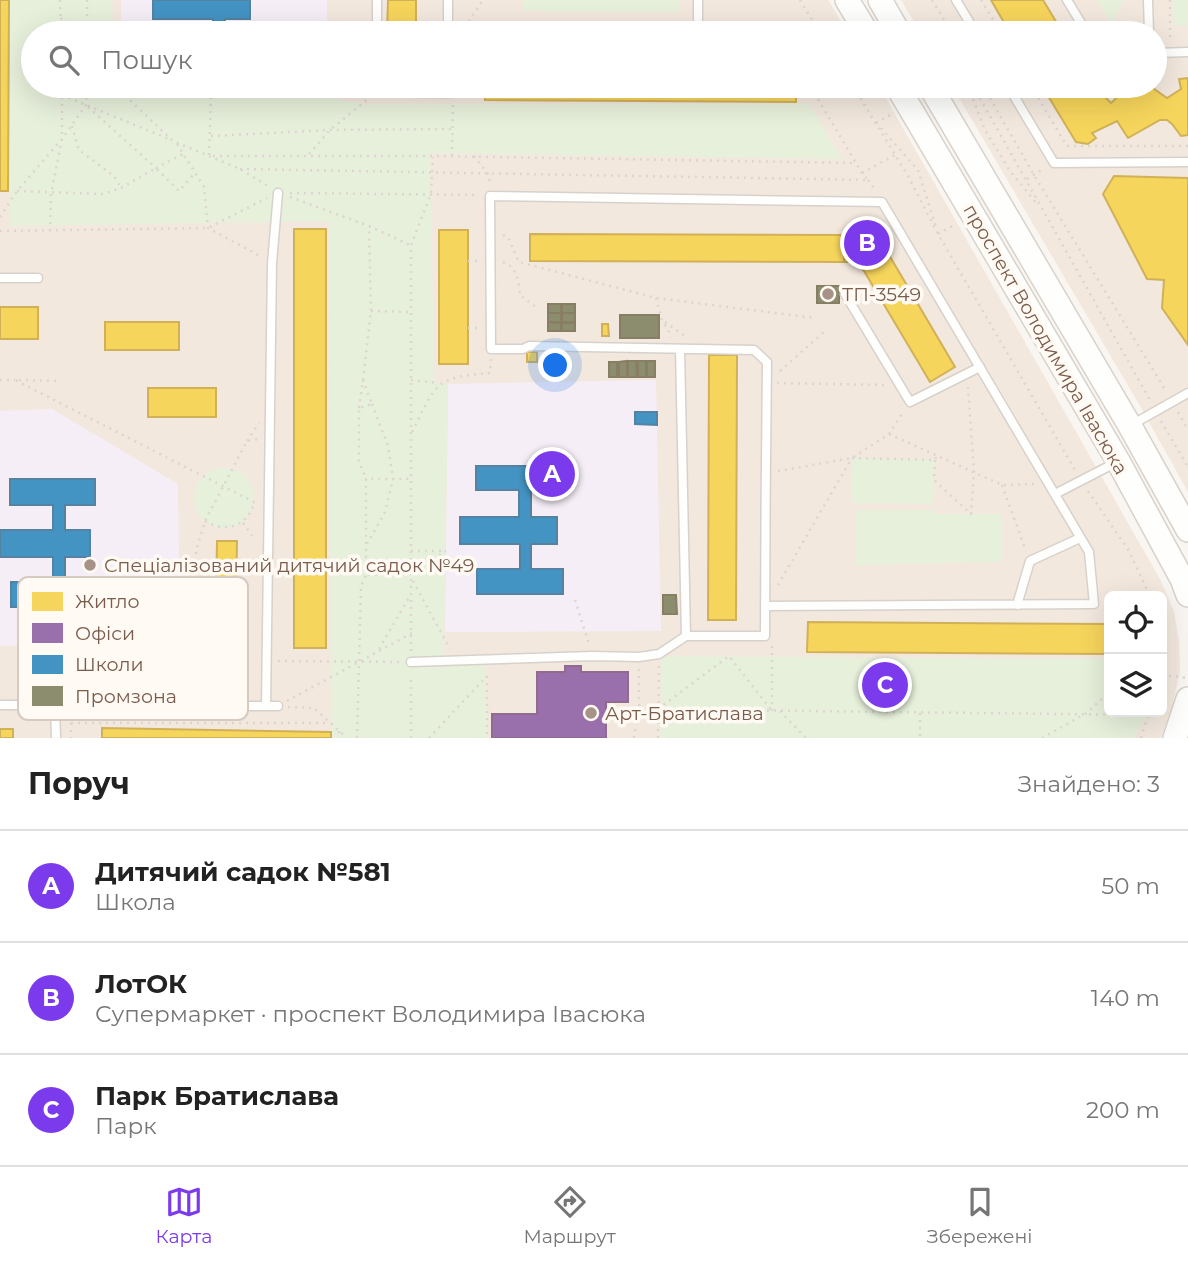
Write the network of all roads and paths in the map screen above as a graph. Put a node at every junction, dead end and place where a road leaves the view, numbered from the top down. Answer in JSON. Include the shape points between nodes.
{"nodes":[{"id":1,"x":60,"y":0,"type":"edge"},
{"id":2,"x":87,"y":0,"type":"edge"},
{"id":3,"x":377,"y":0,"type":"edge"},
{"id":4,"x":448,"y":0,"type":"edge"},
{"id":5,"x":483,"y":0,"type":"edge"},
{"id":6,"x":698,"y":0,"type":"edge"},
{"id":7,"x":800,"y":0,"type":"edge"},
{"id":8,"x":847,"y":0,"type":"edge"},
{"id":9,"x":880,"y":0,"type":"edge"},
{"id":10,"x":932,"y":0,"type":"edge"},
{"id":11,"x":956,"y":0,"type":"edge"},
{"id":12,"x":981,"y":0,"type":"edge"},
{"id":13,"x":1067,"y":0,"type":"edge"},
{"id":14,"x":1148,"y":0,"type":"edge"},
{"id":15,"x":1170,"y":0,"type":"edge"},
{"id":16,"x":61,"y":18,"type":"joint"},
{"id":17,"x":63,"y":21,"type":"edge"},
{"id":18,"x":87,"y":21,"type":"edge"},
{"id":19,"x":377,"y":21,"type":"edge"},
{"id":20,"x":448,"y":21,"type":"edge"},
{"id":21,"x":469,"y":21,"type":"edge"},
{"id":22,"x":698,"y":21,"type":"edge"},
{"id":23,"x":813,"y":21,"type":"edge"},
{"id":24,"x":860,"y":21,"type":"edge"},
{"id":25,"x":892,"y":21,"type":"edge"},
{"id":26,"x":945,"y":21,"type":"edge"},
{"id":27,"x":969,"y":21,"type":"edge"},
{"id":28,"x":994,"y":21,"type":"edge"},
{"id":29,"x":1080,"y":21,"type":"edge"},
{"id":30,"x":1149,"y":21,"type":"edge"},
{"id":31,"x":1167,"y":52,"type":"edge"},
{"id":32,"x":1170,"y":52,"type":"junction"},
{"id":33,"x":1188,"y":52,"type":"edge"},
{"id":34,"x":62,"y":98,"type":"edge"},
{"id":35,"x":69,"y":98,"type":"edge"},
{"id":36,"x":86,"y":98,"type":"edge"},
{"id":37,"x":128,"y":98,"type":"edge"},
{"id":38,"x":211,"y":98,"type":"edge"},
{"id":39,"x":366,"y":98,"type":"edge"},
{"id":40,"x":453,"y":98,"type":"edge"},
{"id":41,"x":817,"y":98,"type":"edge"},
{"id":42,"x":860,"y":98,"type":"edge"},
{"id":43,"x":904,"y":98,"type":"edge"},
{"id":44,"x":937,"y":98,"type":"edge"},
{"id":45,"x":974,"y":98,"type":"edge"},
{"id":46,"x":978,"y":98,"type":"edge"},
{"id":47,"x":990,"y":98,"type":"edge"},
{"id":48,"x":1015,"y":98,"type":"edge"},
{"id":49,"x":1038,"y":98,"type":"edge"},
{"id":50,"x":86,"y":105,"type":"junction"},
{"id":51,"x":890,"y":115,"type":"dead end"},
{"id":52,"x":876,"y":123,"type":"junction"},
{"id":53,"x":995,"y":125,"type":"junction"},
{"id":54,"x":72,"y":126,"type":"junction"},
{"id":55,"x":453,"y":128,"type":"junction"},
{"id":56,"x":330,"y":130,"type":"junction"},
{"id":57,"x":985,"y":130,"type":"junction"},
{"id":58,"x":210,"y":136,"type":"junction"},
{"id":59,"x":62,"y":139,"type":"junction"},
{"id":60,"x":176,"y":142,"type":"junction"},
{"id":61,"x":1188,"y":146,"type":"edge"},
{"id":62,"x":183,"y":154,"type":"junction"},
{"id":63,"x":895,"y":155,"type":"junction"},
{"id":64,"x":209,"y":156,"type":"junction"},
{"id":65,"x":308,"y":156,"type":"junction"},
{"id":66,"x":433,"y":156,"type":"junction"},
{"id":67,"x":452,"y":156,"type":"junction"},
{"id":68,"x":474,"y":156,"type":"junction"},
{"id":69,"x":1188,"y":162,"type":"edge"},
{"id":70,"x":856,"y":163,"type":"junction"},
{"id":71,"x":1054,"y":163,"type":"junction"},
{"id":72,"x":156,"y":168,"type":"junction"},
{"id":73,"x":240,"y":169,"type":"junction"},
{"id":74,"x":918,"y":170,"type":"junction"},
{"id":75,"x":195,"y":173,"type":"junction"},
{"id":76,"x":862,"y":173,"type":"junction"},
{"id":77,"x":432,"y":174,"type":"junction"},
{"id":78,"x":489,"y":175,"type":"junction"},
{"id":79,"x":1034,"y":175,"type":"junction"},
{"id":80,"x":908,"y":176,"type":"junction"},
{"id":81,"x":1026,"y":180,"type":"junction"},
{"id":82,"x":121,"y":188,"type":"junction"},
{"id":83,"x":17,"y":191,"type":"junction"},
{"id":84,"x":278,"y":193,"type":"junction"},
{"id":85,"x":51,"y":194,"type":"junction"},
{"id":86,"x":431,"y":194,"type":"junction"},
{"id":87,"x":490,"y":196,"type":"junction"},
{"id":88,"x":1044,"y":213,"type":"junction"},
{"id":89,"x":0,"y":217,"type":"edge"},
{"id":90,"x":954,"y":225,"type":"dead end"},
{"id":91,"x":369,"y":226,"type":"junction"},
{"id":92,"x":208,"y":228,"type":"junction"},
{"id":93,"x":490,"y":229,"type":"junction"},
{"id":94,"x":50,"y":230,"type":"junction"},
{"id":95,"x":0,"y":231,"type":"edge"},
{"id":96,"x":938,"y":234,"type":"junction"},
{"id":97,"x":411,"y":245,"type":"junction"},
{"id":98,"x":490,"y":257,"type":"junction"},
{"id":99,"x":519,"y":262,"type":"junction"},
{"id":100,"x":272,"y":263,"type":"junction"},
{"id":101,"x":509,"y":264,"type":"junction"},
{"id":102,"x":0,"y":278,"type":"edge"},
{"id":103,"x":38,"y":278,"type":"dead end"},
{"id":104,"x":845,"y":294,"type":"dead end"},
{"id":105,"x":656,"y":298,"type":"junction"},
{"id":106,"x":537,"y":308,"type":"dead end"},
{"id":107,"x":371,"y":311,"type":"junction"},
{"id":108,"x":411,"y":312,"type":"junction"},
{"id":109,"x":815,"y":318,"type":"dead end"},
{"id":110,"x":662,"y":320,"type":"junction"},
{"id":111,"x":825,"y":331,"type":"dead end"},
{"id":112,"x":491,"y":349,"type":"junction"},
{"id":113,"x":680,"y":349,"type":"junction"},
{"id":114,"x":704,"y":349,"type":"junction"},
{"id":115,"x":980,"y":367,"type":"junction"},
{"id":116,"x":967,"y":373,"type":"junction"},
{"id":117,"x":0,"y":380,"type":"edge"},
{"id":118,"x":15,"y":380,"type":"junction"},
{"id":119,"x":363,"y":380,"type":"junction"},
{"id":120,"x":411,"y":380,"type":"junction"},
{"id":121,"x":56,"y":381,"type":"dead end"},
{"id":122,"x":439,"y":383,"type":"junction"},
{"id":123,"x":767,"y":383,"type":"junction"},
{"id":124,"x":901,"y":387,"type":"junction"},
{"id":125,"x":1188,"y":393,"type":"edge"},
{"id":126,"x":910,"y":402,"type":"junction"},
{"id":127,"x":1172,"y":402,"type":"junction"},
{"id":128,"x":372,"y":404,"type":"junction"},
{"id":129,"x":359,"y":408,"type":"junction"},
{"id":130,"x":1156,"y":411,"type":"junction"},
{"id":131,"x":1130,"y":426,"type":"junction"},
{"id":132,"x":1188,"y":430,"type":"edge"},
{"id":133,"x":411,"y":434,"type":"junction"},
{"id":134,"x":889,"y":434,"type":"junction"},
{"id":135,"x":270,"y":436,"type":"junction"},
{"id":136,"x":936,"y":457,"type":"junction"},
{"id":137,"x":852,"y":458,"type":"junction"},
{"id":138,"x":1118,"y":461,"type":"junction"},
{"id":139,"x":1188,"y":467,"type":"edge"},
{"id":140,"x":975,"y":472,"type":"junction"},
{"id":141,"x":766,"y":473,"type":"junction"},
{"id":142,"x":366,"y":479,"type":"junction"},
{"id":143,"x":393,"y":479,"type":"junction"},
{"id":144,"x":410,"y":479,"type":"junction"},
{"id":145,"x":1081,"y":481,"type":"junction"},
{"id":146,"x":1048,"y":483,"type":"junction"},
{"id":147,"x":1002,"y":485,"type":"junction"},
{"id":148,"x":223,"y":486,"type":"junction"},
{"id":149,"x":1055,"y":495,"type":"junction"},
{"id":150,"x":205,"y":521,"type":"junction"},
{"id":151,"x":242,"y":522,"type":"junction"},
{"id":152,"x":1188,"y":530,"type":"edge"},
{"id":153,"x":1080,"y":538,"type":"junction"},
{"id":154,"x":257,"y":543,"type":"dead end"},
{"id":155,"x":365,"y":547,"type":"junction"},
{"id":156,"x":411,"y":551,"type":"junction"},
{"id":157,"x":1030,"y":561,"type":"junction"},
{"id":158,"x":366,"y":575,"type":"junction"},
{"id":159,"x":411,"y":576,"type":"junction"},
{"id":160,"x":196,"y":577,"type":"edge"},
{"id":161,"x":1148,"y":591,"type":"edge"},
{"id":162,"x":411,"y":594,"type":"junction"},
{"id":163,"x":1188,"y":594,"type":"edge"},
{"id":164,"x":576,"y":600,"type":"dead end"},
{"id":165,"x":1017,"y":605,"type":"junction"},
{"id":166,"x":765,"y":606,"type":"junction"},
{"id":167,"x":412,"y":633,"type":"junction"},
{"id":168,"x":686,"y":636,"type":"junction"},
{"id":169,"x":772,"y":645,"type":"dead end"},
{"id":170,"x":379,"y":650,"type":"junction"},
{"id":171,"x":659,"y":654,"type":"junction"},
{"id":172,"x":592,"y":656,"type":"junction"},
{"id":173,"x":639,"y":657,"type":"junction"},
{"id":174,"x":455,"y":660,"type":"junction"},
{"id":175,"x":266,"y":661,"type":"junction"},
{"id":176,"x":411,"y":662,"type":"junction"},
{"id":177,"x":360,"y":663,"type":"junction"},
{"id":178,"x":1167,"y":676,"type":"edge"},
{"id":179,"x":1188,"y":678,"type":"edge"},
{"id":180,"x":1104,"y":697,"type":"edge"},
{"id":181,"x":1188,"y":699,"type":"edge"},
{"id":182,"x":0,"y":705,"type":"edge"},
{"id":183,"x":18,"y":706,"type":"edge"},
{"id":184,"x":248,"y":706,"type":"edge"},
{"id":185,"x":265,"y":706,"type":"junction"},
{"id":186,"x":278,"y":706,"type":"junction"},
{"id":187,"x":658,"y":709,"type":"junction"},
{"id":188,"x":638,"y":711,"type":"junction"},
{"id":189,"x":772,"y":711,"type":"junction"},
{"id":190,"x":780,"y":711,"type":"junction"},
{"id":191,"x":920,"y":712,"type":"junction"},
{"id":192,"x":606,"y":713,"type":"dead end"},
{"id":193,"x":1085,"y":714,"type":"junction"},
{"id":194,"x":1104,"y":714,"type":"edge"},
{"id":195,"x":1148,"y":717,"type":"edge"},
{"id":196,"x":55,"y":720,"type":"edge"},
{"id":197,"x":71,"y":723,"type":"dead end"},
{"id":198,"x":330,"y":723,"type":"junction"},
{"id":199,"x":1188,"y":730,"type":"edge"},
{"id":200,"x":339,"y":731,"type":"junction"},
{"id":201,"x":56,"y":738,"type":"edge"},
{"id":202,"x":339,"y":738,"type":"edge"},
{"id":203,"x":347,"y":738,"type":"edge"},
{"id":204,"x":357,"y":738,"type":"edge"},
{"id":205,"x":411,"y":738,"type":"edge"},
{"id":206,"x":429,"y":738,"type":"edge"},
{"id":207,"x":488,"y":738,"type":"edge"},
{"id":208,"x":634,"y":738,"type":"edge"},
{"id":209,"x":658,"y":738,"type":"edge"},
{"id":210,"x":806,"y":738,"type":"edge"},
{"id":211,"x":920,"y":738,"type":"edge"},
{"id":212,"x":1042,"y":738,"type":"edge"},
{"id":213,"x":1141,"y":738,"type":"edge"},
{"id":214,"x":1177,"y":738,"type":"edge"}],
"edges":[{"from":1,"to":16,"type":"path"},
{"from":2,"to":18,"type":"path"},
{"from":3,"to":19,"type":"lane"},
{"from":4,"to":20,"type":"lane"},
{"from":5,"to":21,"type":"path"},
{"from":6,"to":22,"type":"lane"},
{"from":7,"to":23,"type":"path"},
{"from":8,"to":24,"type":"main road"},
{"from":9,"to":25,"type":"main road"},
{"from":10,"to":26,"type":"path"},
{"from":11,"to":27,"type":"lane"},
{"from":12,"to":28,"type":"path"},
{"from":13,"to":29,"type":"lane"},
{"from":14,"to":30,"type":"lane"},
{"from":15,"to":32,"type":"path"},
{"from":16,"to":17,"type":"path"},
{"from":31,"to":32,"type":"lane"},
{"from":32,"to":33,"type":"lane"},
{"from":34,"to":59,"type":"path"},
{"from":35,"to":50,"type":"path"},
{"from":36,"to":50,"type":"path"},
{"from":37,"to":60,"type":"path"},
{"from":38,"to":58,"type":"path"},
{"from":39,"to":56,"type":"path"},
{"from":40,"to":55,"type":"path"},
{"from":41,"to":70,"type":"path"},
{"from":42,"to":52,"type":"path"},
{"from":43,"to":138,"type":"main road","name":"проспект Володимира Івасюка"},
{"from":44,"to":131,"type":"main road","name":"проспект Володимира Івасюка"},
{"from":45,"to":57,"type":"path"},
{"from":46,"to":53,"type":"path"},
{"from":47,"to":79,"type":"path"},
{"from":48,"to":71,"type":"lane"},
{"from":49,"to":61,"type":"path","via":[[1067,146]]},
{"from":50,"to":54,"type":"path"},
{"from":50,"to":60,"type":"path"},
{"from":50,"to":72,"type":"path"},
{"from":51,"to":52,"type":"path"},
{"from":52,"to":63,"type":"path"},
{"from":52,"to":74,"type":"path"},
{"from":53,"to":57,"type":"path"},
{"from":53,"to":81,"type":"path"},
{"from":54,"to":59,"type":"path"},
{"from":54,"to":82,"type":"path","via":[[79,150],[114,176]]},
{"from":55,"to":56,"type":"path"},
{"from":55,"to":67,"type":"path"},
{"from":56,"to":58,"type":"path"},
{"from":56,"to":65,"type":"path"},
{"from":57,"to":88,"type":"path"},
{"from":58,"to":64,"type":"path"},
{"from":59,"to":83,"type":"path"},
{"from":59,"to":85,"type":"path"},
{"from":60,"to":62,"type":"path"},
{"from":60,"to":64,"type":"path"},
{"from":62,"to":72,"type":"path"},
{"from":62,"to":75,"type":"path"},
{"from":63,"to":76,"type":"path"},
{"from":63,"to":80,"type":"path"},
{"from":64,"to":65,"type":"path"},
{"from":64,"to":73,"type":"path"},
{"from":65,"to":66,"type":"path"},
{"from":66,"to":67,"type":"path"},
{"from":66,"to":77,"type":"path"},
{"from":67,"to":68,"type":"path"},
{"from":68,"to":70,"type":"path"},
{"from":68,"to":78,"type":"path"},
{"from":69,"to":71,"type":"lane"},
{"from":70,"to":76,"type":"path"},
{"from":71,"to":79,"type":"path"},
{"from":72,"to":75,"type":"path","via":[[179,191]]},
{"from":72,"to":82,"type":"path"},
{"from":73,"to":77,"type":"path"},
{"from":73,"to":84,"type":"path"},
{"from":74,"to":80,"type":"path"},
{"from":74,"to":96,"type":"path"},
{"from":75,"to":92,"type":"path","via":[[204,187]]},
{"from":76,"to":78,"type":"path","via":[[868,180]]},
{"from":77,"to":78,"type":"path"},
{"from":77,"to":86,"type":"path"},
{"from":78,"to":87,"type":"path"},
{"from":79,"to":81,"type":"path"},
{"from":79,"to":127,"type":"path"},
{"from":80,"to":96,"type":"path"},
{"from":81,"to":88,"type":"path"},
{"from":82,"to":85,"type":"path","via":[[103,194]]},
{"from":83,"to":85,"type":"path"},
{"from":83,"to":89,"type":"path"},
{"from":84,"to":86,"type":"path"},
{"from":84,"to":91,"type":"path"},
{"from":84,"to":92,"type":"path"},
{"from":84,"to":100,"type":"lane"},
{"from":85,"to":94,"type":"path"},
{"from":86,"to":87,"type":"path"},
{"from":86,"to":97,"type":"path"},
{"from":87,"to":93,"type":"lane"},
{"from":87,"to":115,"type":"lane","via":[[882,202]]},
{"from":88,"to":130,"type":"path"},
{"from":90,"to":96,"type":"path"},
{"from":91,"to":97,"type":"path"},
{"from":91,"to":107,"type":"path"},
{"from":92,"to":94,"type":"path"},
{"from":92,"to":100,"type":"path"},
{"from":93,"to":98,"type":"lane"},
{"from":93,"to":99,"type":"path","via":[[508,237]]},
{"from":94,"to":95,"type":"path"},
{"from":96,"to":145,"type":"path"},
{"from":97,"to":108,"type":"path"},
{"from":98,"to":101,"type":"path"},
{"from":98,"to":112,"type":"lane"},
{"from":99,"to":101,"type":"path"},
{"from":99,"to":105,"type":"path"},
{"from":100,"to":135,"type":"lane"},
{"from":101,"to":106,"type":"path","via":[[519,278],[520,295]]},
{"from":102,"to":103,"type":"lane"},
{"from":104,"to":124,"type":"lane"},
{"from":105,"to":109,"type":"path"},
{"from":105,"to":110,"type":"path"},
{"from":107,"to":108,"type":"path"},
{"from":107,"to":119,"type":"path"},
{"from":108,"to":120,"type":"path"},
{"from":110,"to":113,"type":"path"},
{"from":110,"to":114,"type":"path"},
{"from":111,"to":123,"type":"path"},
{"from":112,"to":113,"type":"lane"},
{"from":112,"to":122,"type":"path","via":[[490,373],[460,375]]},
{"from":113,"to":114,"type":"lane"},
{"from":113,"to":168,"type":"lane"},
{"from":114,"to":123,"type":"lane","via":[[754,349],[767,362]]},
{"from":115,"to":116,"type":"lane"},
{"from":115,"to":146,"type":"lane"},
{"from":116,"to":126,"type":"lane"},
{"from":116,"to":140,"type":"path"},
{"from":117,"to":118,"type":"path"},
{"from":118,"to":121,"type":"path"},
{"from":118,"to":148,"type":"path"},
{"from":119,"to":128,"type":"path"},
{"from":119,"to":129,"type":"path"},
{"from":120,"to":122,"type":"path"},
{"from":120,"to":133,"type":"path"},
{"from":122,"to":133,"type":"path"},
{"from":123,"to":124,"type":"path"},
{"from":123,"to":141,"type":"lane"},
{"from":124,"to":126,"type":"lane"},
{"from":125,"to":127,"type":"lane"},
{"from":126,"to":134,"type":"path"},
{"from":127,"to":130,"type":"lane"},
{"from":127,"to":132,"type":"path"},
{"from":128,"to":129,"type":"path"},
{"from":128,"to":143,"type":"path","via":[[388,446]]},
{"from":129,"to":142,"type":"path","via":[[359,461]]},
{"from":130,"to":131,"type":"lane"},
{"from":130,"to":139,"type":"path"},
{"from":131,"to":152,"type":"main road","name":"проспект Володимира Івасюка"},
{"from":133,"to":144,"type":"path"},
{"from":134,"to":136,"type":"path"},
{"from":134,"to":137,"type":"path"},
{"from":135,"to":148,"type":"path","via":[[247,441]]},
{"from":135,"to":175,"type":"lane"},
{"from":136,"to":137,"type":"path"},
{"from":136,"to":140,"type":"path"},
{"from":136,"to":140,"type":"path","via":[[934,480],[971,514]]},
{"from":137,"to":141,"type":"path"},
{"from":137,"to":166,"type":"path"},
{"from":138,"to":145,"type":"lane"},
{"from":138,"to":163,"type":"main road","name":"проспект Володимира Івасюка"},
{"from":140,"to":147,"type":"path"},
{"from":141,"to":166,"type":"lane"},
{"from":142,"to":143,"type":"path"},
{"from":142,"to":155,"type":"path"},
{"from":143,"to":144,"type":"path"},
{"from":143,"to":155,"type":"path","via":[[385,512]]},
{"from":144,"to":156,"type":"path"},
{"from":145,"to":149,"type":"lane"},
{"from":145,"to":161,"type":"path","via":[[1129,551]]},
{"from":146,"to":147,"type":"path"},
{"from":146,"to":149,"type":"lane"},
{"from":147,"to":157,"type":"path"},
{"from":148,"to":150,"type":"path"},
{"from":148,"to":151,"type":"path","via":[[254,502]]},
{"from":149,"to":153,"type":"lane"},
{"from":150,"to":151,"type":"path","via":[[223,528]]},
{"from":150,"to":160,"type":"path","via":[[196,551]]},
{"from":151,"to":154,"type":"path"},
{"from":153,"to":157,"type":"lane"},
{"from":153,"to":165,"type":"lane","via":[[1089,552],[1094,604]]},
{"from":155,"to":158,"type":"path"},
{"from":156,"to":159,"type":"path"},
{"from":156,"to":159,"type":"path","via":[[446,551]]},
{"from":157,"to":165,"type":"lane"},
{"from":158,"to":159,"type":"path"},
{"from":158,"to":177,"type":"path","via":[[361,586]]},
{"from":159,"to":162,"type":"path"},
{"from":159,"to":174,"type":"path"},
{"from":162,"to":167,"type":"path"},
{"from":162,"to":170,"type":"path"},
{"from":164,"to":172,"type":"path"},
{"from":165,"to":166,"type":"lane"},
{"from":166,"to":168,"type":"lane","via":[[765,636]]},
{"from":167,"to":170,"type":"path"},
{"from":167,"to":176,"type":"path"},
{"from":168,"to":171,"type":"lane"},
{"from":169,"to":189,"type":"path"},
{"from":170,"to":177,"type":"path"},
{"from":171,"to":173,"type":"lane"},
{"from":171,"to":187,"type":"path"},
{"from":172,"to":173,"type":"lane"},
{"from":172,"to":174,"type":"lane"},
{"from":173,"to":188,"type":"path"},
{"from":174,"to":176,"type":"lane"},
{"from":175,"to":177,"type":"path"},
{"from":175,"to":185,"type":"lane"},
{"from":176,"to":177,"type":"path"},
{"from":176,"to":205,"type":"path"},
{"from":177,"to":186,"type":"path"},
{"from":177,"to":204,"type":"path"},
{"from":178,"to":179,"type":"path"},
{"from":180,"to":193,"type":"path"},
{"from":181,"to":214,"type":"main road"},
{"from":182,"to":183,"type":"lane"},
{"from":184,"to":185,"type":"lane"},
{"from":185,"to":186,"type":"lane"},
{"from":186,"to":198,"type":"path","via":[[314,708]]},
{"from":187,"to":188,"type":"path"},
{"from":187,"to":189,"type":"path"},
{"from":187,"to":189,"type":"path","via":[[729,656]]},
{"from":187,"to":209,"type":"path"},
{"from":188,"to":192,"type":"path"},
{"from":188,"to":208,"type":"path"},
{"from":189,"to":190,"type":"path"},
{"from":190,"to":191,"type":"path"},
{"from":190,"to":210,"type":"path"},
{"from":191,"to":193,"type":"path"},
{"from":191,"to":211,"type":"path"},
{"from":193,"to":194,"type":"path"},
{"from":193,"to":212,"type":"path"},
{"from":195,"to":213,"type":"path"},
{"from":196,"to":201,"type":"lane"},
{"from":197,"to":198,"type":"path"},
{"from":198,"to":200,"type":"path"},
{"from":199,"to":214,"type":"main road"},
{"from":200,"to":202,"type":"path"},
{"from":200,"to":203,"type":"path"},
{"from":206,"to":207,"type":"path","via":[[487,676]]}]}
